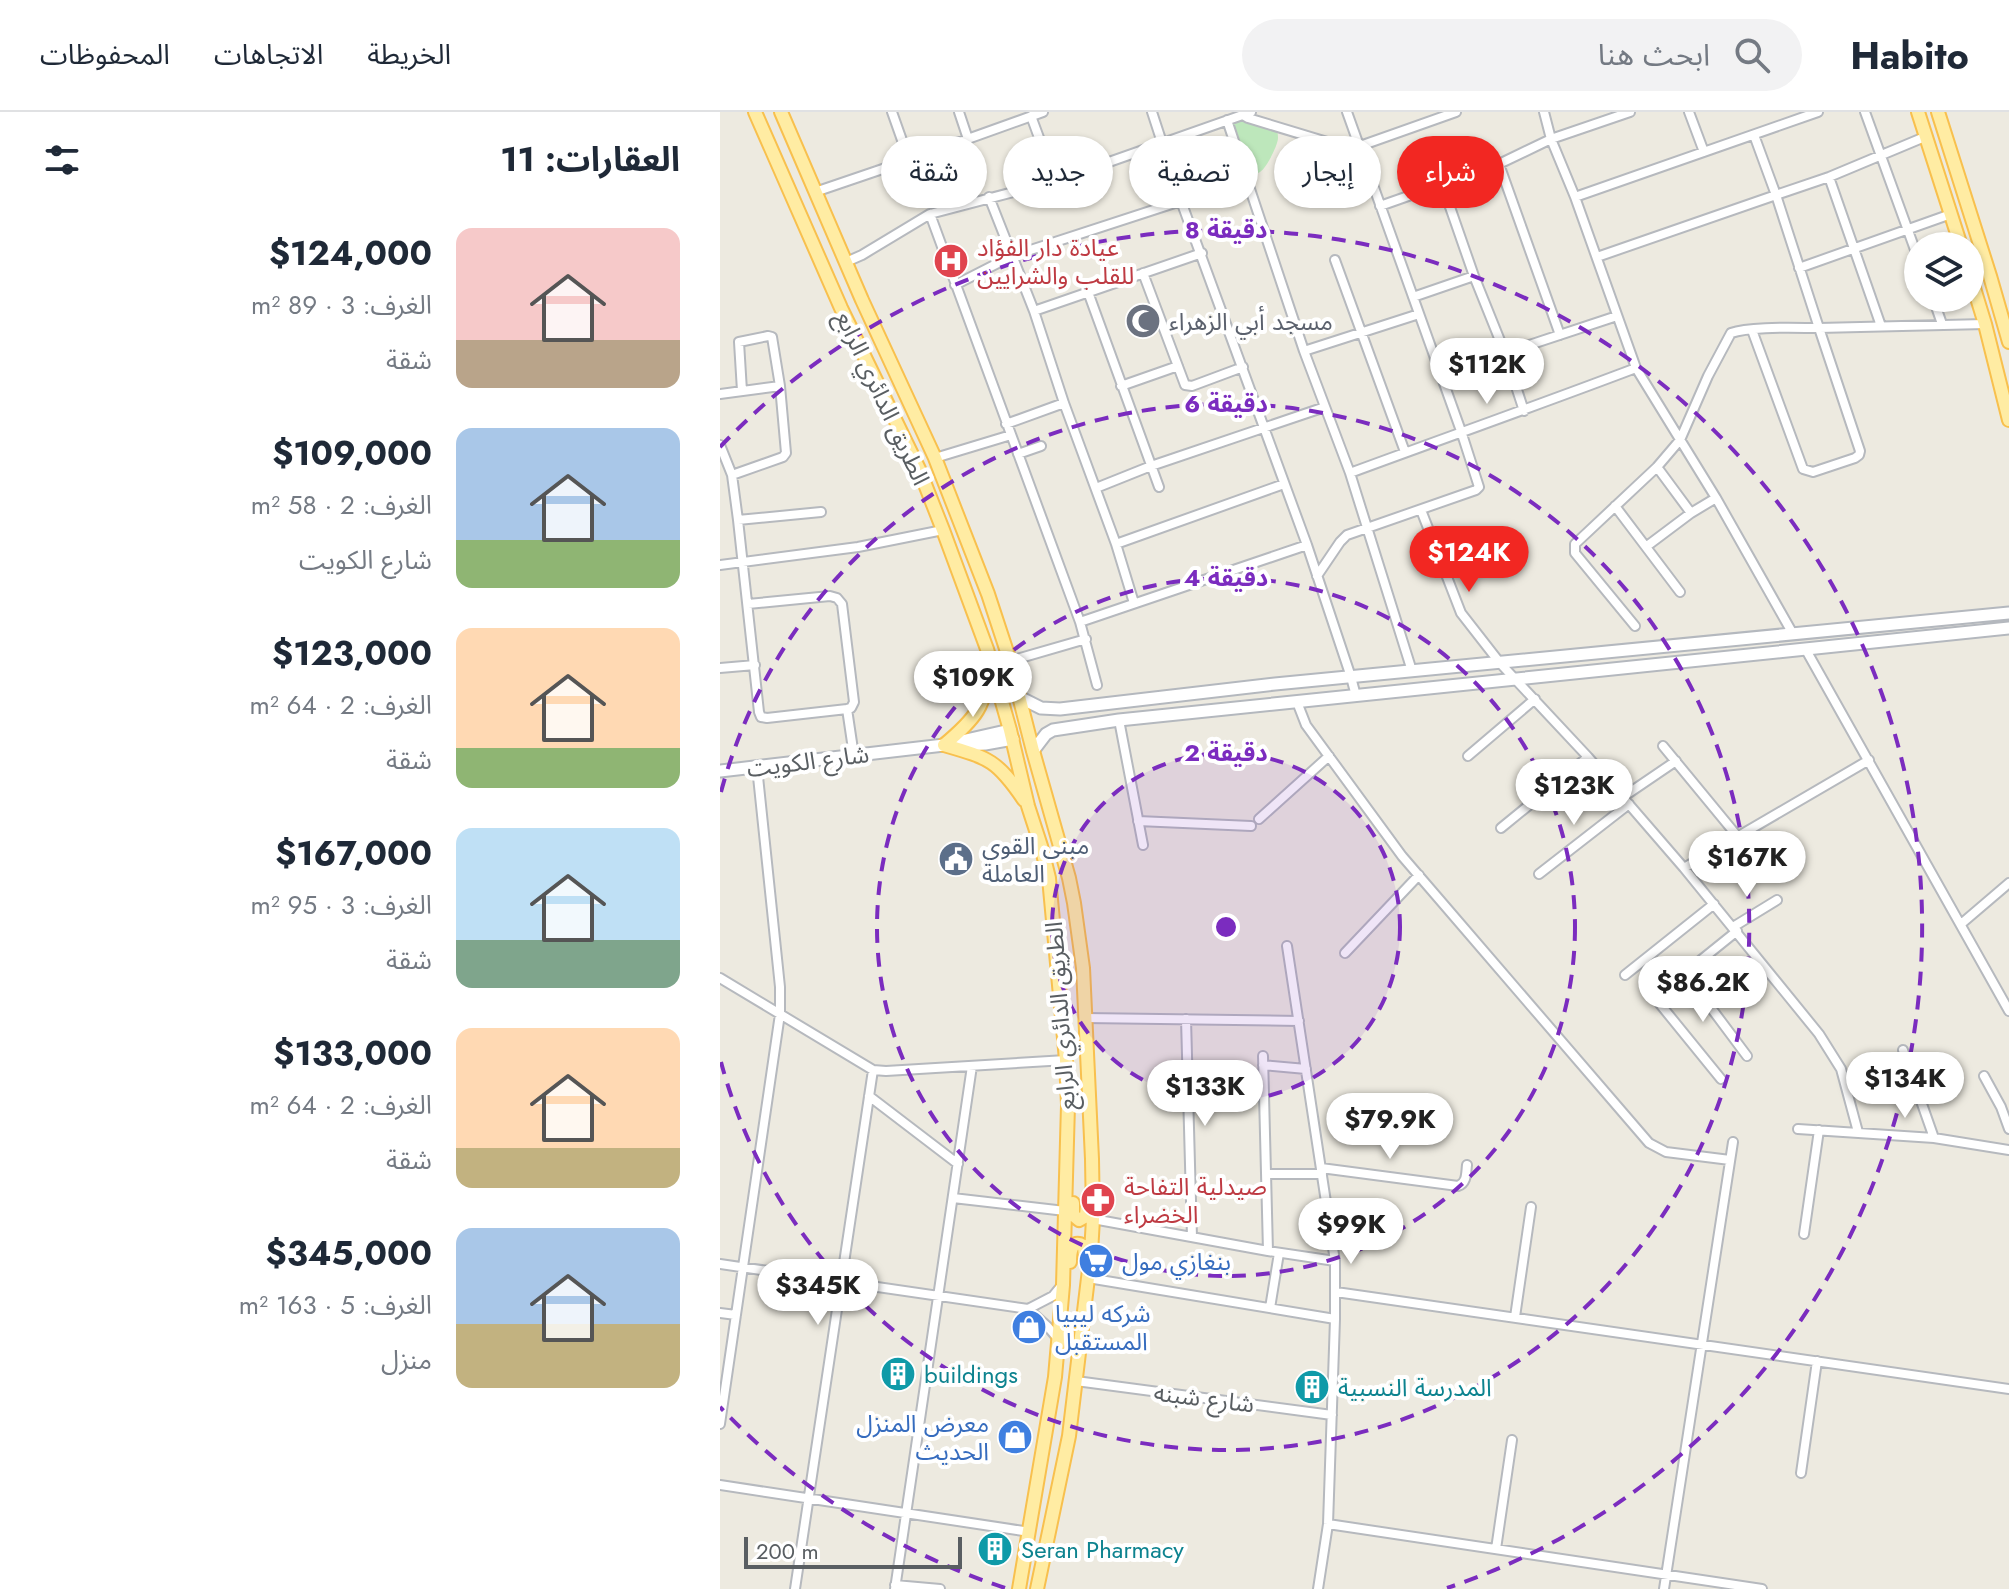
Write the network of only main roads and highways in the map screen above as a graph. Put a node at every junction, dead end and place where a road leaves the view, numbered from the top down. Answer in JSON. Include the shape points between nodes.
{"nodes":[{"id":1,"x":755,"y":112,"type":"edge"},
{"id":2,"x":781,"y":112,"type":"edge"},
{"id":3,"x":1918,"y":112,"type":"edge"},
{"id":4,"x":1938,"y":112,"type":"edge"},
{"id":5,"x":1957,"y":232,"type":"edge"},
{"id":6,"x":847,"y":264,"type":"junction"},
{"id":7,"x":827,"y":276,"type":"junction"},
{"id":8,"x":862,"y":300,"type":"junction"},
{"id":9,"x":841,"y":308,"type":"junction"},
{"id":10,"x":1981,"y":312,"type":"edge"},
{"id":11,"x":2007,"y":324,"type":"edge"},
{"id":12,"x":2009,"y":342,"type":"edge"},
{"id":13,"x":2009,"y":420,"type":"edge"},
{"id":14,"x":2009,"y":613,"type":"edge"},
{"id":15,"x":2009,"y":628,"type":"edge"},
{"id":16,"x":987,"y":649,"type":"junction"},
{"id":17,"x":1019,"y":697,"type":"junction"},
{"id":18,"x":1012,"y":734,"type":"junction"},
{"id":19,"x":944,"y":745,"type":"junction"},
{"id":20,"x":1033,"y":751,"type":"junction"},
{"id":21,"x":720,"y":771,"type":"edge"},
{"id":22,"x":1028,"y":806,"type":"junction"},
{"id":23,"x":1068,"y":1121,"type":"junction"},
{"id":24,"x":1092,"y":1164,"type":"junction"},
{"id":25,"x":1060,"y":1320,"type":"junction"},
{"id":26,"x":1083,"y":1332,"type":"junction"},
{"id":27,"x":1019,"y":1589,"type":"edge"},
{"id":28,"x":1037,"y":1589,"type":"edge"}],
"edges":[{"from":1,"to":7,"type":"main road","name":"الطريق الدائري الرابع"},
{"from":2,"to":6,"type":"main road","name":"الطريق الدائري الرابع"},
{"from":3,"to":5,"type":"main road"},
{"from":4,"to":11,"type":"main road"},
{"from":6,"to":7,"type":"main road","via":[[839,274]]},
{"from":6,"to":8,"type":"main road","name":"الطريق الدائري الرابع"},
{"from":7,"to":9,"type":"main road","name":"الطريق الدائري الرابع"},
{"from":8,"to":9,"type":"main road"},
{"from":8,"to":17,"type":"main road","name":"الطريق الدائري الرابع","via":[[935,458],[988,594]]},
{"from":9,"to":16,"type":"main road","name":"الطريق الدائري الرابع","via":[[919,469]]},
{"from":10,"to":13,"type":"main road"},
{"from":11,"to":12,"type":"main road"},
{"from":14,"to":17,"type":"main road","via":[[1060,709],[1041,708]]},
{"from":15,"to":20,"type":"main road","via":[[1119,720],[1053,730]]},
{"from":16,"to":18,"type":"main road","name":"الطريق الدائري الرابع"},
{"from":16,"to":19,"type":"main road","via":[[983,702]]},
{"from":17,"to":20,"type":"main road","name":"الطريق الدائري الرابع"},
{"from":18,"to":19,"type":"main road","name":"شارع الكويت"},
{"from":18,"to":22,"type":"main road","name":"الطريق الدائري الرابع"},
{"from":19,"to":21,"type":"main road","name":"شارع الكويت"},
{"from":19,"to":22,"type":"main road","via":[[993,763]]},
{"from":20,"to":24,"type":"main road","name":"الطريق الدائري الرابع","via":[[1071,890],[1083,968]]},
{"from":22,"to":23,"type":"main road","name":"الطريق الدائري الرابع","via":[[1049,878]]},
{"from":23,"to":24,"type":"main road","via":[[1076,1149],[1073,1215],[1079,1220],[1086,1216]]},
{"from":23,"to":25,"type":"main road","name":"الطريق الدائري الرابع"},
{"from":24,"to":26,"type":"main road","name":"الطريق الدائري الرابع"},
{"from":25,"to":26,"type":"main road","via":[[1067,1309],[1071,1249],[1081,1244],[1085,1249],[1078,1308]]},
{"from":25,"to":27,"type":"main road","name":"الطريق الدائري الرابع"},
{"from":26,"to":28,"type":"main road","name":"الطريق الدائري الرابع","via":[[1069,1436]]}]}
